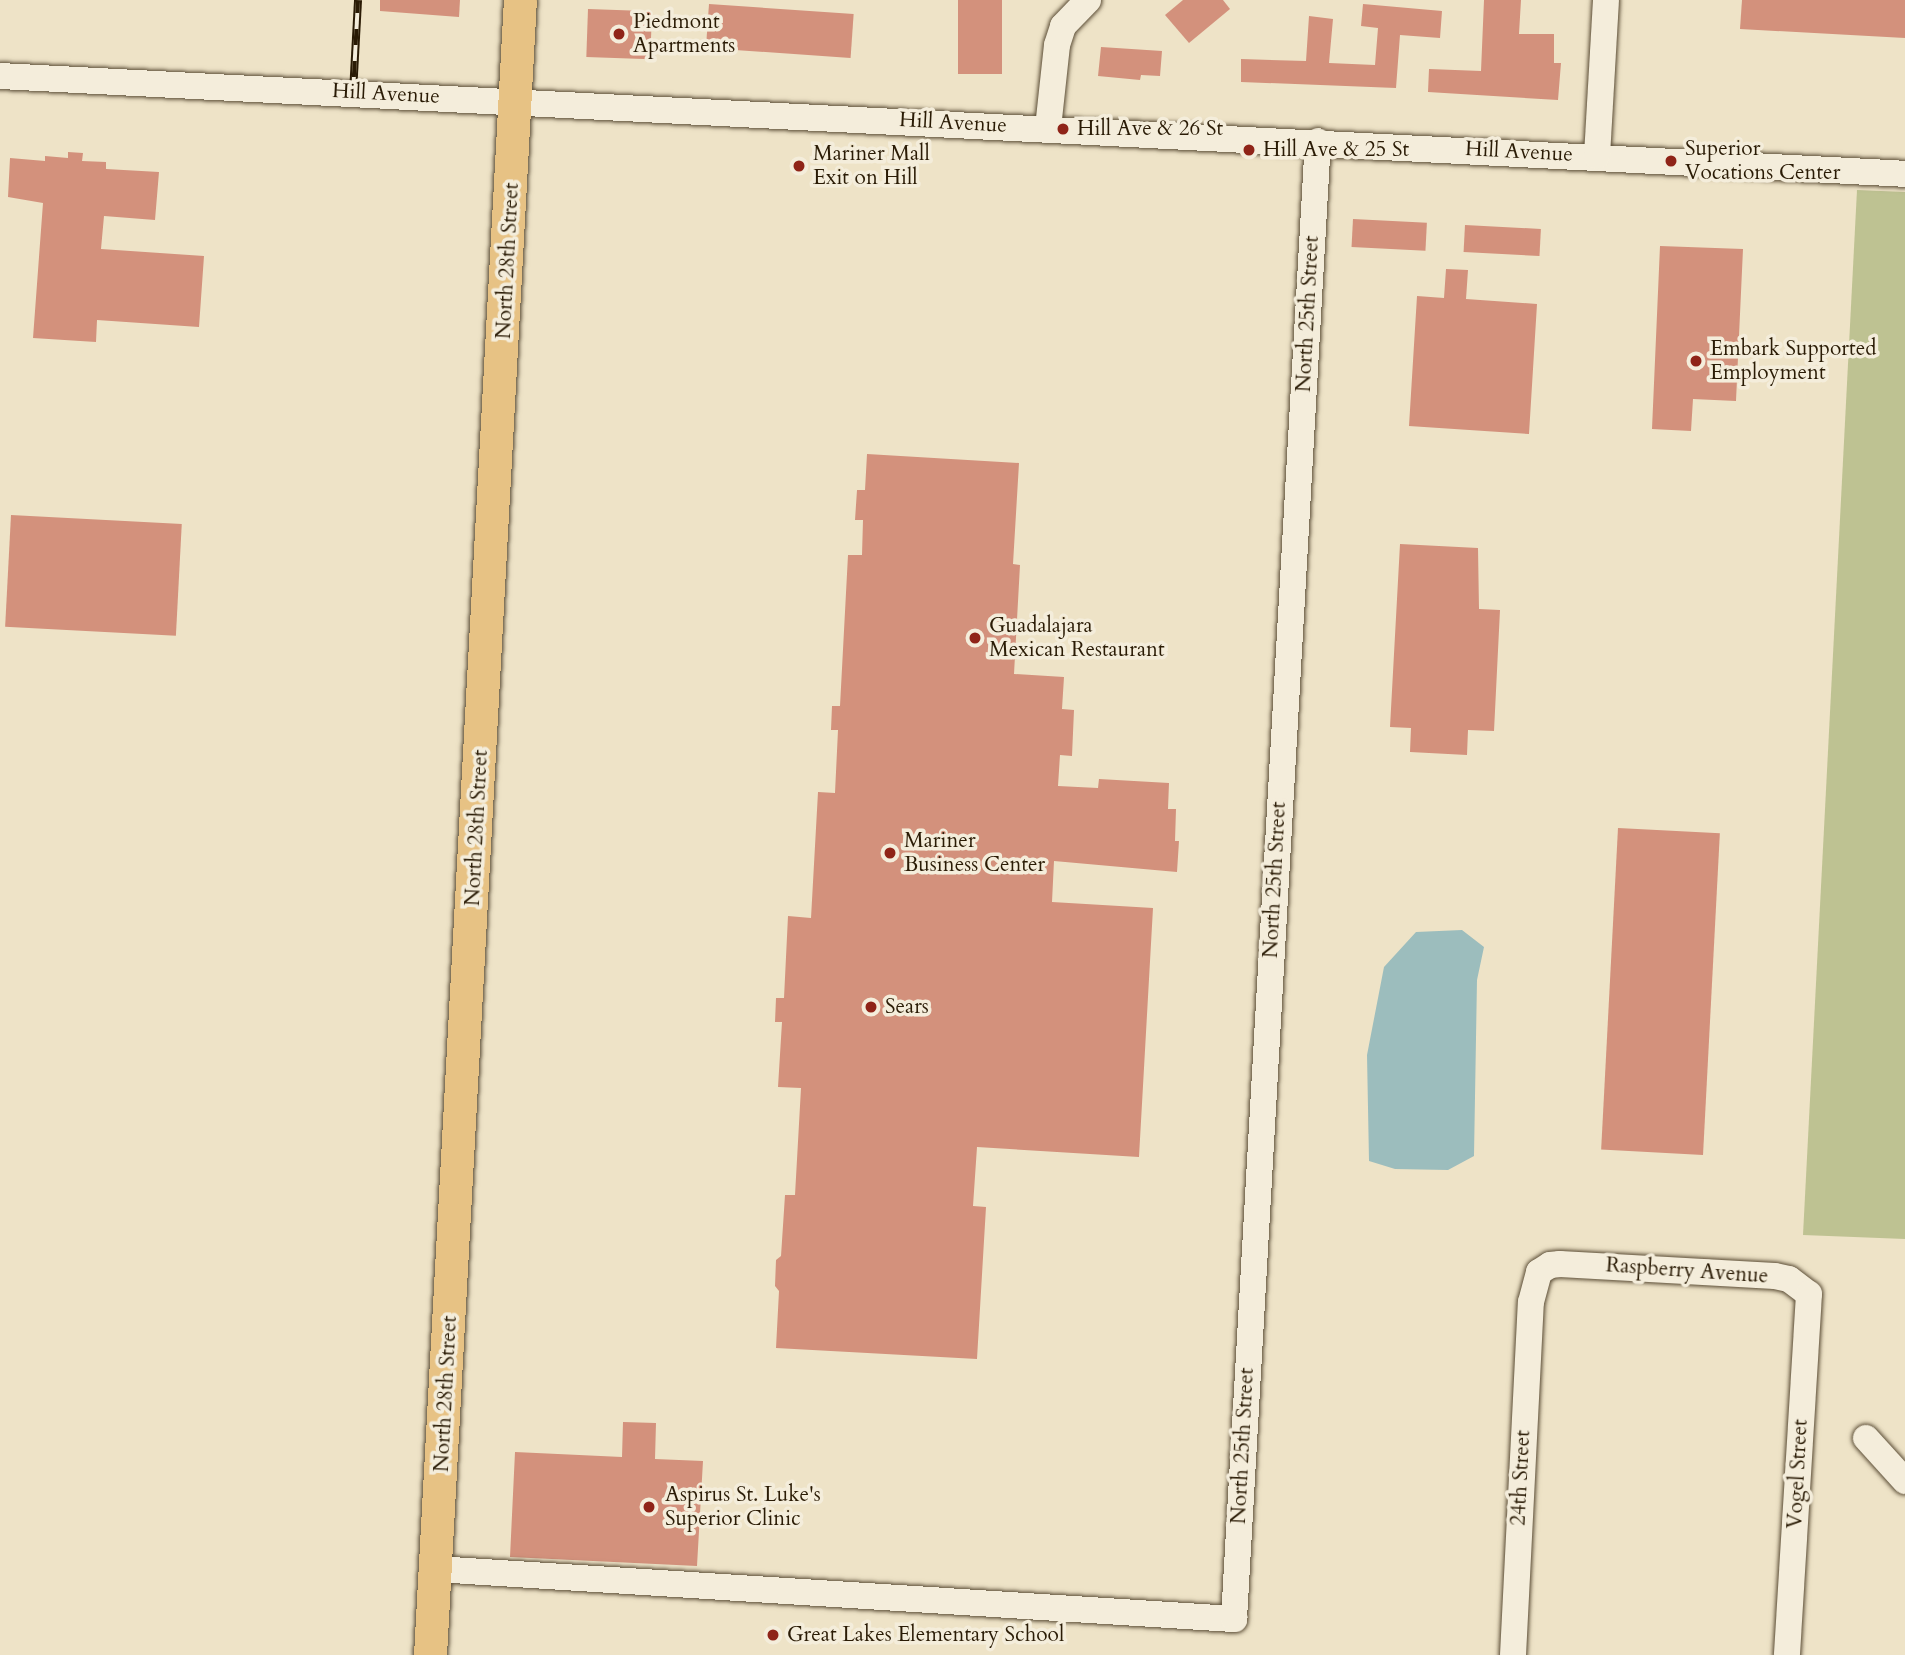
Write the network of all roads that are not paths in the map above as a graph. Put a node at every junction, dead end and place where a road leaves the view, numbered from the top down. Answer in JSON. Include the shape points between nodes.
{"nodes":[{"id":1,"x":520,"y":0,"type":"edge"},
{"id":2,"x":1088,"y":0,"type":"edge"},
{"id":3,"x":1606,"y":0,"type":"edge"},
{"id":4,"x":0,"y":76,"type":"edge"},
{"id":5,"x":516,"y":102,"type":"junction"},
{"id":6,"x":1048,"y":128,"type":"junction"},
{"id":7,"x":1318,"y":141,"type":"junction"},
{"id":8,"x":1597,"y":156,"type":"junction"},
{"id":9,"x":1905,"y":174,"type":"edge"},
{"id":10,"x":1560,"y":1264,"type":"joint"},
{"id":11,"x":1809,"y":1294,"type":"joint"},
{"id":12,"x":1866,"y":1438,"type":"dead end"},
{"id":13,"x":1905,"y":1481,"type":"edge"},
{"id":14,"x":436,"y":1569,"type":"junction"},
{"id":15,"x":430,"y":1655,"type":"edge"},
{"id":16,"x":1513,"y":1655,"type":"edge"},
{"id":17,"x":1787,"y":1655,"type":"edge"}],
"edges":[{"from":1,"to":5,"type":"main road","name":"North 28th Street"},
{"from":2,"to":6,"type":"street","via":[[1063,26],[1057,45]]},
{"from":3,"to":8,"type":"street"},
{"from":4,"to":5,"type":"street","name":"Hill Avenue"},
{"from":5,"to":6,"type":"street","name":"Hill Avenue"},
{"from":5,"to":14,"type":"main road","name":"North 28th Street"},
{"from":6,"to":7,"type":"street","name":"Hill Avenue"},
{"from":7,"to":8,"type":"street","name":"Hill Avenue"},
{"from":7,"to":14,"type":"street","name":"North 25th Street","via":[[1234,1619]]},
{"from":8,"to":9,"type":"street","name":"Hill Avenue"},
{"from":10,"to":11,"type":"street","name":"Raspberry Avenue","via":[[1775,1276],[1789,1279]]},
{"from":10,"to":16,"type":"street","name":"24th Street","via":[[1539,1272],[1531,1302]]},
{"from":11,"to":17,"type":"street","name":"Vogel Street"},
{"from":12,"to":13,"type":"street"},
{"from":14,"to":15,"type":"main road","name":"North 28th Street"}]}
